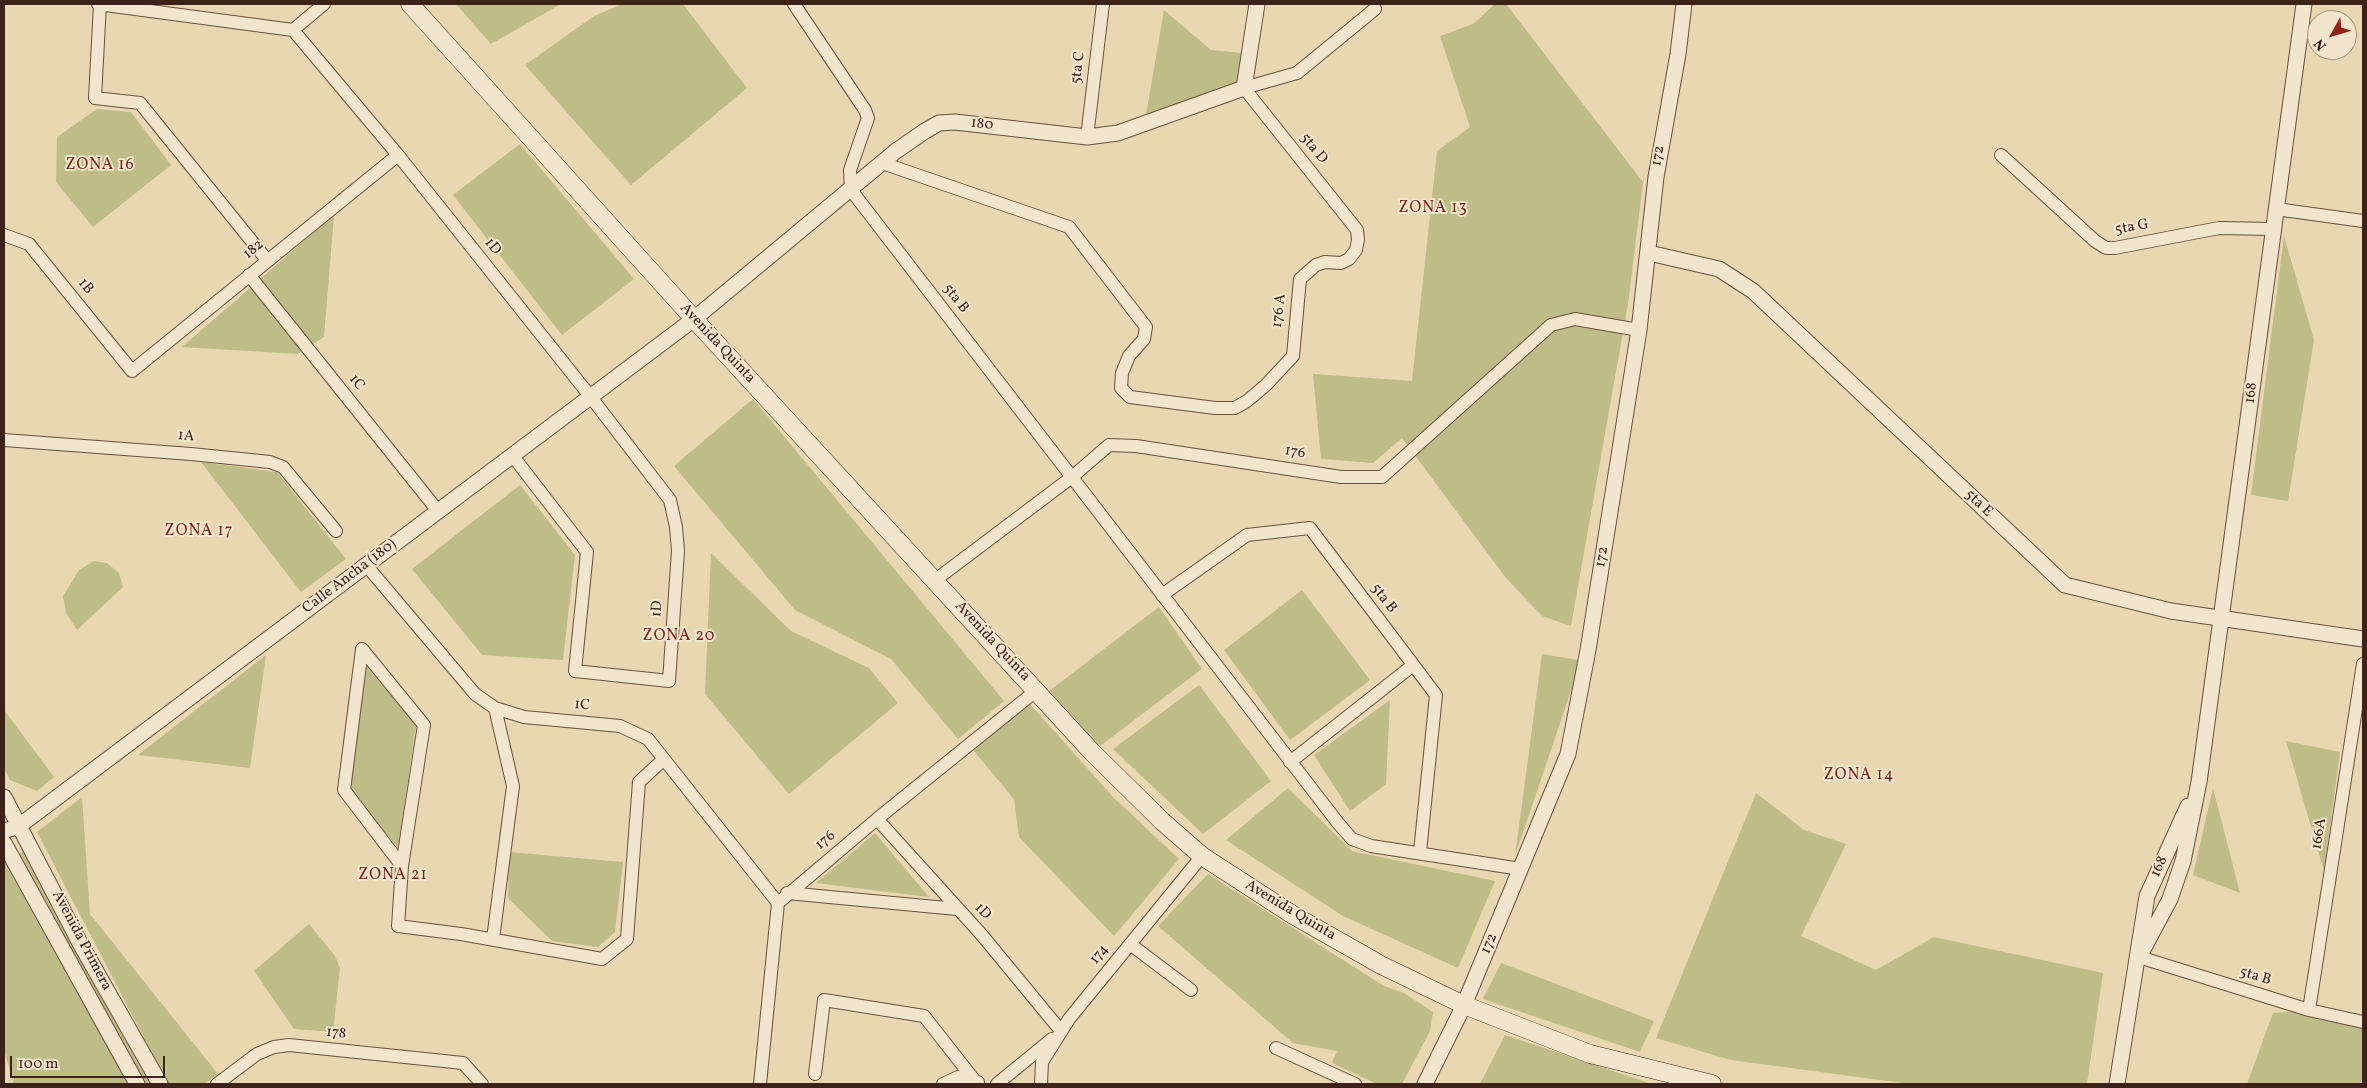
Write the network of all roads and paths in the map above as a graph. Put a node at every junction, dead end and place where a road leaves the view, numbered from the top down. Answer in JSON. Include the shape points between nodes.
{"nodes":[{"id":1,"x":99,"y":4,"type":"edge"},
{"id":2,"x":324,"y":4,"type":"edge"},
{"id":3,"x":410,"y":4,"type":"edge"},
{"id":4,"x":794,"y":4,"type":"edge"},
{"id":5,"x":1103,"y":4,"type":"edge"},
{"id":6,"x":1257,"y":4,"type":"edge"},
{"id":7,"x":1684,"y":4,"type":"edge"},
{"id":8,"x":2304,"y":4,"type":"edge"},
{"id":9,"x":1375,"y":10,"type":"dead end"},
{"id":10,"x":293,"y":30,"type":"junction"},
{"id":11,"x":1244,"y":88,"type":"junction"},
{"id":12,"x":1087,"y":137,"type":"junction"},
{"id":13,"x":398,"y":155,"type":"junction"},
{"id":14,"x":2001,"y":155,"type":"dead end"},
{"id":15,"x":882,"y":163,"type":"junction"},
{"id":16,"x":851,"y":190,"type":"junction"},
{"id":17,"x":2276,"y":209,"type":"junction"},
{"id":18,"x":2363,"y":221,"type":"edge"},
{"id":19,"x":2273,"y":229,"type":"junction"},
{"id":20,"x":1357,"y":230,"type":"joint"},
{"id":21,"x":4,"y":235,"type":"edge"},
{"id":22,"x":1649,"y":253,"type":"junction"},
{"id":23,"x":267,"y":260,"type":"junction"},
{"id":24,"x":249,"y":275,"type":"junction"},
{"id":25,"x":694,"y":319,"type":"junction"},
{"id":26,"x":1639,"y":330,"type":"junction"},
{"id":27,"x":132,"y":371,"type":"joint"},
{"id":28,"x":590,"y":396,"type":"junction"},
{"id":29,"x":4,"y":440,"type":"edge"},
{"id":30,"x":512,"y":455,"type":"junction"},
{"id":31,"x":1072,"y":477,"type":"junction"},
{"id":32,"x":438,"y":510,"type":"junction"},
{"id":33,"x":336,"y":531,"type":"dead end"},
{"id":34,"x":366,"y":565,"type":"junction"},
{"id":35,"x":934,"y":581,"type":"junction"},
{"id":36,"x":1162,"y":595,"type":"junction"},
{"id":37,"x":2220,"y":620,"type":"junction"},
{"id":38,"x":2363,"y":638,"type":"edge"},
{"id":39,"x":2363,"y":664,"type":"edge"},
{"id":40,"x":1412,"y":666,"type":"junction"},
{"id":41,"x":1037,"y":690,"type":"junction"},
{"id":42,"x":494,"y":708,"type":"junction"},
{"id":43,"x":664,"y":759,"type":"junction"},
{"id":44,"x":1290,"y":762,"type":"junction"},
{"id":45,"x":2199,"y":782,"type":"junction"},
{"id":46,"x":4,"y":797,"type":"edge"},
{"id":47,"x":877,"y":819,"type":"junction"},
{"id":48,"x":19,"y":826,"type":"junction"},
{"id":49,"x":4,"y":831,"type":"edge"},
{"id":50,"x":4,"y":843,"type":"edge"},
{"id":51,"x":1420,"y":852,"type":"junction"},
{"id":52,"x":1202,"y":856,"type":"junction"},
{"id":53,"x":402,"y":866,"type":"junction"},
{"id":54,"x":1521,"y":869,"type":"junction"},
{"id":55,"x":783,"y":898,"type":"junction"},
{"id":56,"x":957,"y":909,"type":"junction"},
{"id":57,"x":493,"y":939,"type":"junction"},
{"id":58,"x":1130,"y":944,"type":"junction"},
{"id":59,"x":2139,"y":957,"type":"junction"},
{"id":60,"x":1191,"y":990,"type":"dead end"},
{"id":61,"x":1464,"y":1005,"type":"junction"},
{"id":62,"x":2309,"y":1010,"type":"junction"},
{"id":63,"x":2363,"y":1022,"type":"edge"},
{"id":64,"x":1061,"y":1031,"type":"junction"},
{"id":65,"x":1276,"y":1048,"type":"dead end"},
{"id":66,"x":815,"y":1074,"type":"dead end"},
{"id":67,"x":979,"y":1082,"type":"edge"},
{"id":68,"x":137,"y":1084,"type":"edge"},
{"id":69,"x":160,"y":1084,"type":"edge"},
{"id":70,"x":218,"y":1084,"type":"edge"},
{"id":71,"x":482,"y":1084,"type":"edge"},
{"id":72,"x":760,"y":1084,"type":"edge"},
{"id":73,"x":942,"y":1084,"type":"edge"},
{"id":74,"x":997,"y":1084,"type":"edge"},
{"id":75,"x":1040,"y":1084,"type":"edge"},
{"id":76,"x":1355,"y":1084,"type":"edge"},
{"id":77,"x":1425,"y":1084,"type":"edge"},
{"id":78,"x":1712,"y":1084,"type":"edge"},
{"id":79,"x":2117,"y":1084,"type":"edge"}],
"edges":[{"from":1,"to":10,"type":"street"},
{"from":1,"to":23,"type":"street","via":[[95,98],[140,103]]},
{"from":2,"to":10,"type":"street"},
{"from":3,"to":25,"type":"main road","name":"Avenida Quinta"},
{"from":4,"to":16,"type":"street","via":[[868,118],[850,170]]},
{"from":5,"to":12,"type":"street","name":"5ta C"},
{"from":6,"to":11,"type":"street"},
{"from":7,"to":22,"type":"street","name":"172","via":[[1656,177]]},
{"from":8,"to":17,"type":"street","name":"168"},
{"from":9,"to":11,"type":"street","via":[[1297,73]]},
{"from":10,"to":13,"type":"street","name":"1D"},
{"from":11,"to":12,"type":"street","name":"180","via":[[1118,133]]},
{"from":11,"to":20,"type":"street","name":"5ta D"},
{"from":12,"to":15,"type":"street","name":"180","via":[[955,122],[939,123]]},
{"from":13,"to":23,"type":"street","name":"182"},
{"from":13,"to":28,"type":"street","name":"1D"},
{"from":14,"to":19,"type":"street","name":"5ta G","via":[[2106,248],[2219,228]]},
{"from":15,"to":16,"type":"street","name":"180"},
{"from":15,"to":20,"type":"street","name":"176 A","via":[[1069,227],[1146,327],[1144,339],[1129,356],[1122,373],[1121,388],[1130,397],[1215,408],[1235,408],[1247,402],[1293,356],[1300,279],[1316,265],[1341,263],[1349,259],[1356,250]]},
{"from":16,"to":25,"type":"street","name":"180"},
{"from":16,"to":31,"type":"street","name":"5ta B"},
{"from":17,"to":18,"type":"street"},
{"from":17,"to":19,"type":"street","name":"168"},
{"from":19,"to":37,"type":"street","name":"168"},
{"from":21,"to":27,"type":"street","name":"1B","via":[[29,244]]},
{"from":22,"to":26,"type":"street","name":"172"},
{"from":22,"to":37,"type":"street","name":"5ta E","via":[[1718,269],[1754,291],[2065,585]]},
{"from":23,"to":24,"type":"street","name":"182"},
{"from":24,"to":27,"type":"street","name":"182"},
{"from":24,"to":32,"type":"street","name":"1C"},
{"from":25,"to":28,"type":"street","name":"Calle Ancha (180)"},
{"from":25,"to":35,"type":"main road","name":"Avenida Quinta"},
{"from":26,"to":31,"type":"street","name":"176","via":[[1575,319],[1551,325],[1382,477],[1341,476],[1136,446],[1109,445]]},
{"from":26,"to":54,"type":"street","name":"172","via":[[1588,650],[1568,754]]},
{"from":28,"to":30,"type":"street","name":"Calle Ancha (180)"},
{"from":28,"to":30,"type":"street","name":"1D","via":[[670,500],[678,551],[669,681],[575,671],[587,552]]},
{"from":29,"to":33,"type":"street","name":"1A","via":[[270,462],[283,467]]},
{"from":30,"to":32,"type":"street","name":"Calle Ancha (180)"},
{"from":31,"to":35,"type":"street","name":"176"},
{"from":31,"to":36,"type":"street","name":"5ta B"},
{"from":32,"to":34,"type":"street","name":"Calle Ancha (180)"},
{"from":34,"to":42,"type":"street","name":"1C","via":[[475,694]]},
{"from":34,"to":48,"type":"street","name":"Calle Ancha (180)"},
{"from":35,"to":41,"type":"main road","name":"Avenida Quinta"},
{"from":36,"to":40,"type":"street","name":"5ta B","via":[[1247,536],[1310,528]]},
{"from":36,"to":44,"type":"street","name":"5ta B"},
{"from":37,"to":38,"type":"street","name":"5ta E"},
{"from":37,"to":45,"type":"street","name":"168"},
{"from":39,"to":62,"type":"street","name":"166A"},
{"from":40,"to":44,"type":"street"},
{"from":40,"to":51,"type":"street","name":"5ta B","via":[[1436,695]]},
{"from":41,"to":47,"type":"street","name":"176"},
{"from":41,"to":52,"type":"main road","name":"Avenida Quinta","via":[[1092,752]]},
{"from":42,"to":43,"type":"street","name":"1C","via":[[524,716],[620,726],[648,739]]},
{"from":42,"to":57,"type":"street","via":[[512,786]]},
{"from":43,"to":55,"type":"street","name":"1C"},
{"from":43,"to":57,"type":"street","via":[[639,782],[627,939],[602,959]]},
{"from":44,"to":51,"type":"street","name":"5ta B","via":[[1352,839],[1371,846]]},
{"from":45,"to":59,"type":"street","name":"168","via":[[2183,861],[2170,900]]},
{"from":45,"to":59,"type":"street","name":"168","via":[[2147,896]]},
{"from":46,"to":48,"type":"street","name":"Avenida Primera"},
{"from":47,"to":55,"type":"street","name":"176"},
{"from":47,"to":56,"type":"street","name":"1D"},
{"from":48,"to":49,"type":"street","name":"Calle Ancha (180)"},
{"from":48,"to":69,"type":"street","name":"Avenida Primera"},
{"from":50,"to":68,"type":"street","name":"Avenida Primera"},
{"from":51,"to":54,"type":"street","name":"5ta B"},
{"from":52,"to":58,"type":"street","name":"174"},
{"from":52,"to":61,"type":"main road","name":"Avenida Quinta","via":[[1381,965]]},
{"from":53,"to":53,"type":"street","via":[[344,790],[362,648],[424,724]]},
{"from":53,"to":57,"type":"street","via":[[398,926]]},
{"from":54,"to":61,"type":"street","name":"172"},
{"from":55,"to":56,"type":"street"},
{"from":55,"to":72,"type":"street"},
{"from":56,"to":64,"type":"street","name":"1D"},
{"from":58,"to":60,"type":"street"},
{"from":58,"to":64,"type":"street","name":"174"},
{"from":59,"to":62,"type":"street","name":"5ta B"},
{"from":59,"to":79,"type":"street","name":"168"},
{"from":61,"to":77,"type":"street","name":"172"},
{"from":61,"to":78,"type":"main road","name":"Avenida Quinta","via":[[1590,1054]]},
{"from":62,"to":63,"type":"street","name":"5ta B"},
{"from":64,"to":74,"type":"street"},
{"from":64,"to":75,"type":"street","name":"174","via":[[1042,1062]]},
{"from":65,"to":76,"type":"street"},
{"from":66,"to":67,"type":"street","via":[[824,1000],[924,1016]]},
{"from":67,"to":73,"type":"street","via":[[958,1077]]},
{"from":70,"to":71,"type":"street","name":"178","via":[[257,1054],[289,1045],[463,1063]]}]}
